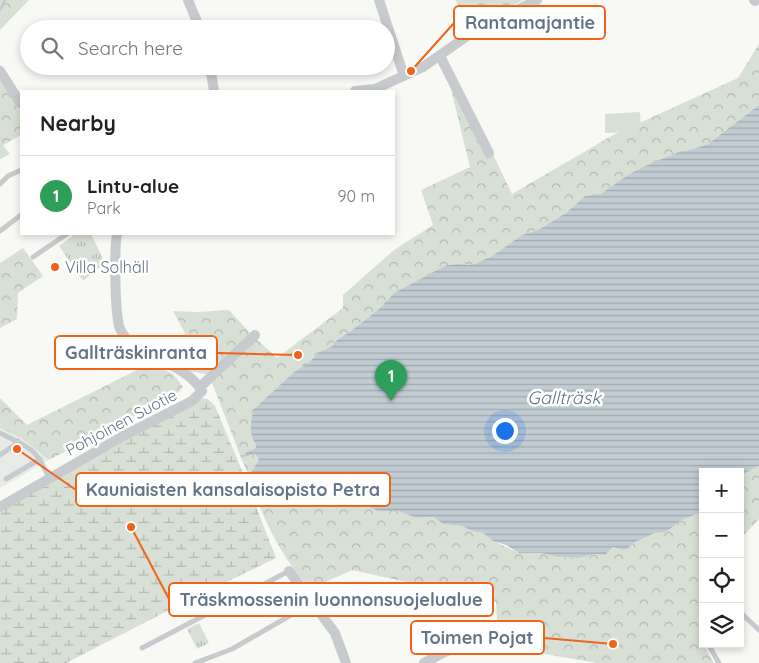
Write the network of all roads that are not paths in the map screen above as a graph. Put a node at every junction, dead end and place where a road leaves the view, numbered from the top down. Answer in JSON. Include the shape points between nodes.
{"nodes":[{"id":1,"x":188,"y":0,"type":"edge"},
{"id":2,"x":379,"y":0,"type":"edge"},
{"id":3,"x":537,"y":0,"type":"edge"},
{"id":4,"x":196,"y":20,"type":"edge"},
{"id":5,"x":386,"y":20,"type":"edge"},
{"id":6,"x":395,"y":49,"type":"edge"},
{"id":7,"x":440,"y":56,"type":"junction"},
{"id":8,"x":0,"y":71,"type":"edge"},
{"id":9,"x":211,"y":75,"type":"edge"},
{"id":10,"x":404,"y":76,"type":"junction"},
{"id":11,"x":214,"y":90,"type":"edge"},
{"id":12,"x":365,"y":90,"type":"edge"},
{"id":13,"x":20,"y":102,"type":"edge"},
{"id":14,"x":489,"y":153,"type":"dead end"},
{"id":15,"x":20,"y":170,"type":"edge"},
{"id":16,"x":0,"y":184,"type":"edge"},
{"id":17,"x":20,"y":216,"type":"edge"},
{"id":18,"x":0,"y":231,"type":"edge"},
{"id":19,"x":66,"y":235,"type":"edge"},
{"id":20,"x":116,"y":238,"type":"edge"},
{"id":21,"x":34,"y":257,"type":"dead end"},
{"id":22,"x":255,"y":335,"type":"dead end"},
{"id":23,"x":201,"y":389,"type":"junction"},
{"id":24,"x":0,"y":433,"type":"edge"},
{"id":25,"x":18,"y":441,"type":"junction"},
{"id":26,"x":0,"y":455,"type":"edge"},
{"id":27,"x":40,"y":459,"type":"junction"},
{"id":28,"x":49,"y":478,"type":"junction"},
{"id":29,"x":6,"y":480,"type":"dead end"},
{"id":30,"x":0,"y":507,"type":"edge"},
{"id":31,"x":289,"y":571,"type":"joint"},
{"id":32,"x":312,"y":603,"type":"junction"},
{"id":33,"x":744,"y":616,"type":"edge"},
{"id":34,"x":759,"y":630,"type":"edge"},
{"id":35,"x":142,"y":648,"type":"dead end"},
{"id":36,"x":454,"y":648,"type":"dead end"},
{"id":37,"x":711,"y":648,"type":"edge"},
{"id":38,"x":196,"y":663,"type":"edge"},
{"id":39,"x":346,"y":663,"type":"edge"},
{"id":40,"x":424,"y":663,"type":"edge"},
{"id":41,"x":720,"y":663,"type":"edge"}],
"edges":[{"from":1,"to":4,"type":"street"},
{"from":2,"to":5,"type":"street"},
{"from":3,"to":7,"type":"street","via":[[470,34]]},
{"from":6,"to":10,"type":"street"},
{"from":7,"to":10,"type":"street"},
{"from":7,"to":14,"type":"street"},
{"from":8,"to":13,"type":"street"},
{"from":9,"to":11,"type":"street"},
{"from":10,"to":12,"type":"street"},
{"from":15,"to":16,"type":"lane"},
{"from":17,"to":18,"type":"lane"},
{"from":19,"to":21,"type":"lane"},
{"from":20,"to":23,"type":"street","via":[[117,306],[119,326],[126,339],[180,370]]},
{"from":22,"to":23,"type":"street","name":"Pohjoinen Suotie"},
{"from":23,"to":28,"type":"street","name":"Pohjoinen Suotie","via":[[192,401]]},
{"from":24,"to":25,"type":"lane"},
{"from":25,"to":26,"type":"lane"},
{"from":25,"to":27,"type":"lane"},
{"from":27,"to":28,"type":"lane"},
{"from":27,"to":29,"type":"lane"},
{"from":28,"to":30,"type":"street","name":"Pohjoinen Suotie"},
{"from":31,"to":32,"type":"street"},
{"from":31,"to":35,"type":"lane"},
{"from":32,"to":38,"type":"lane","via":[[232,649]]},
{"from":32,"to":39,"type":"street","via":[[335,633]]},
{"from":33,"to":34,"type":"lane"},
{"from":36,"to":40,"type":"street"},
{"from":37,"to":41,"type":"lane"}]}
